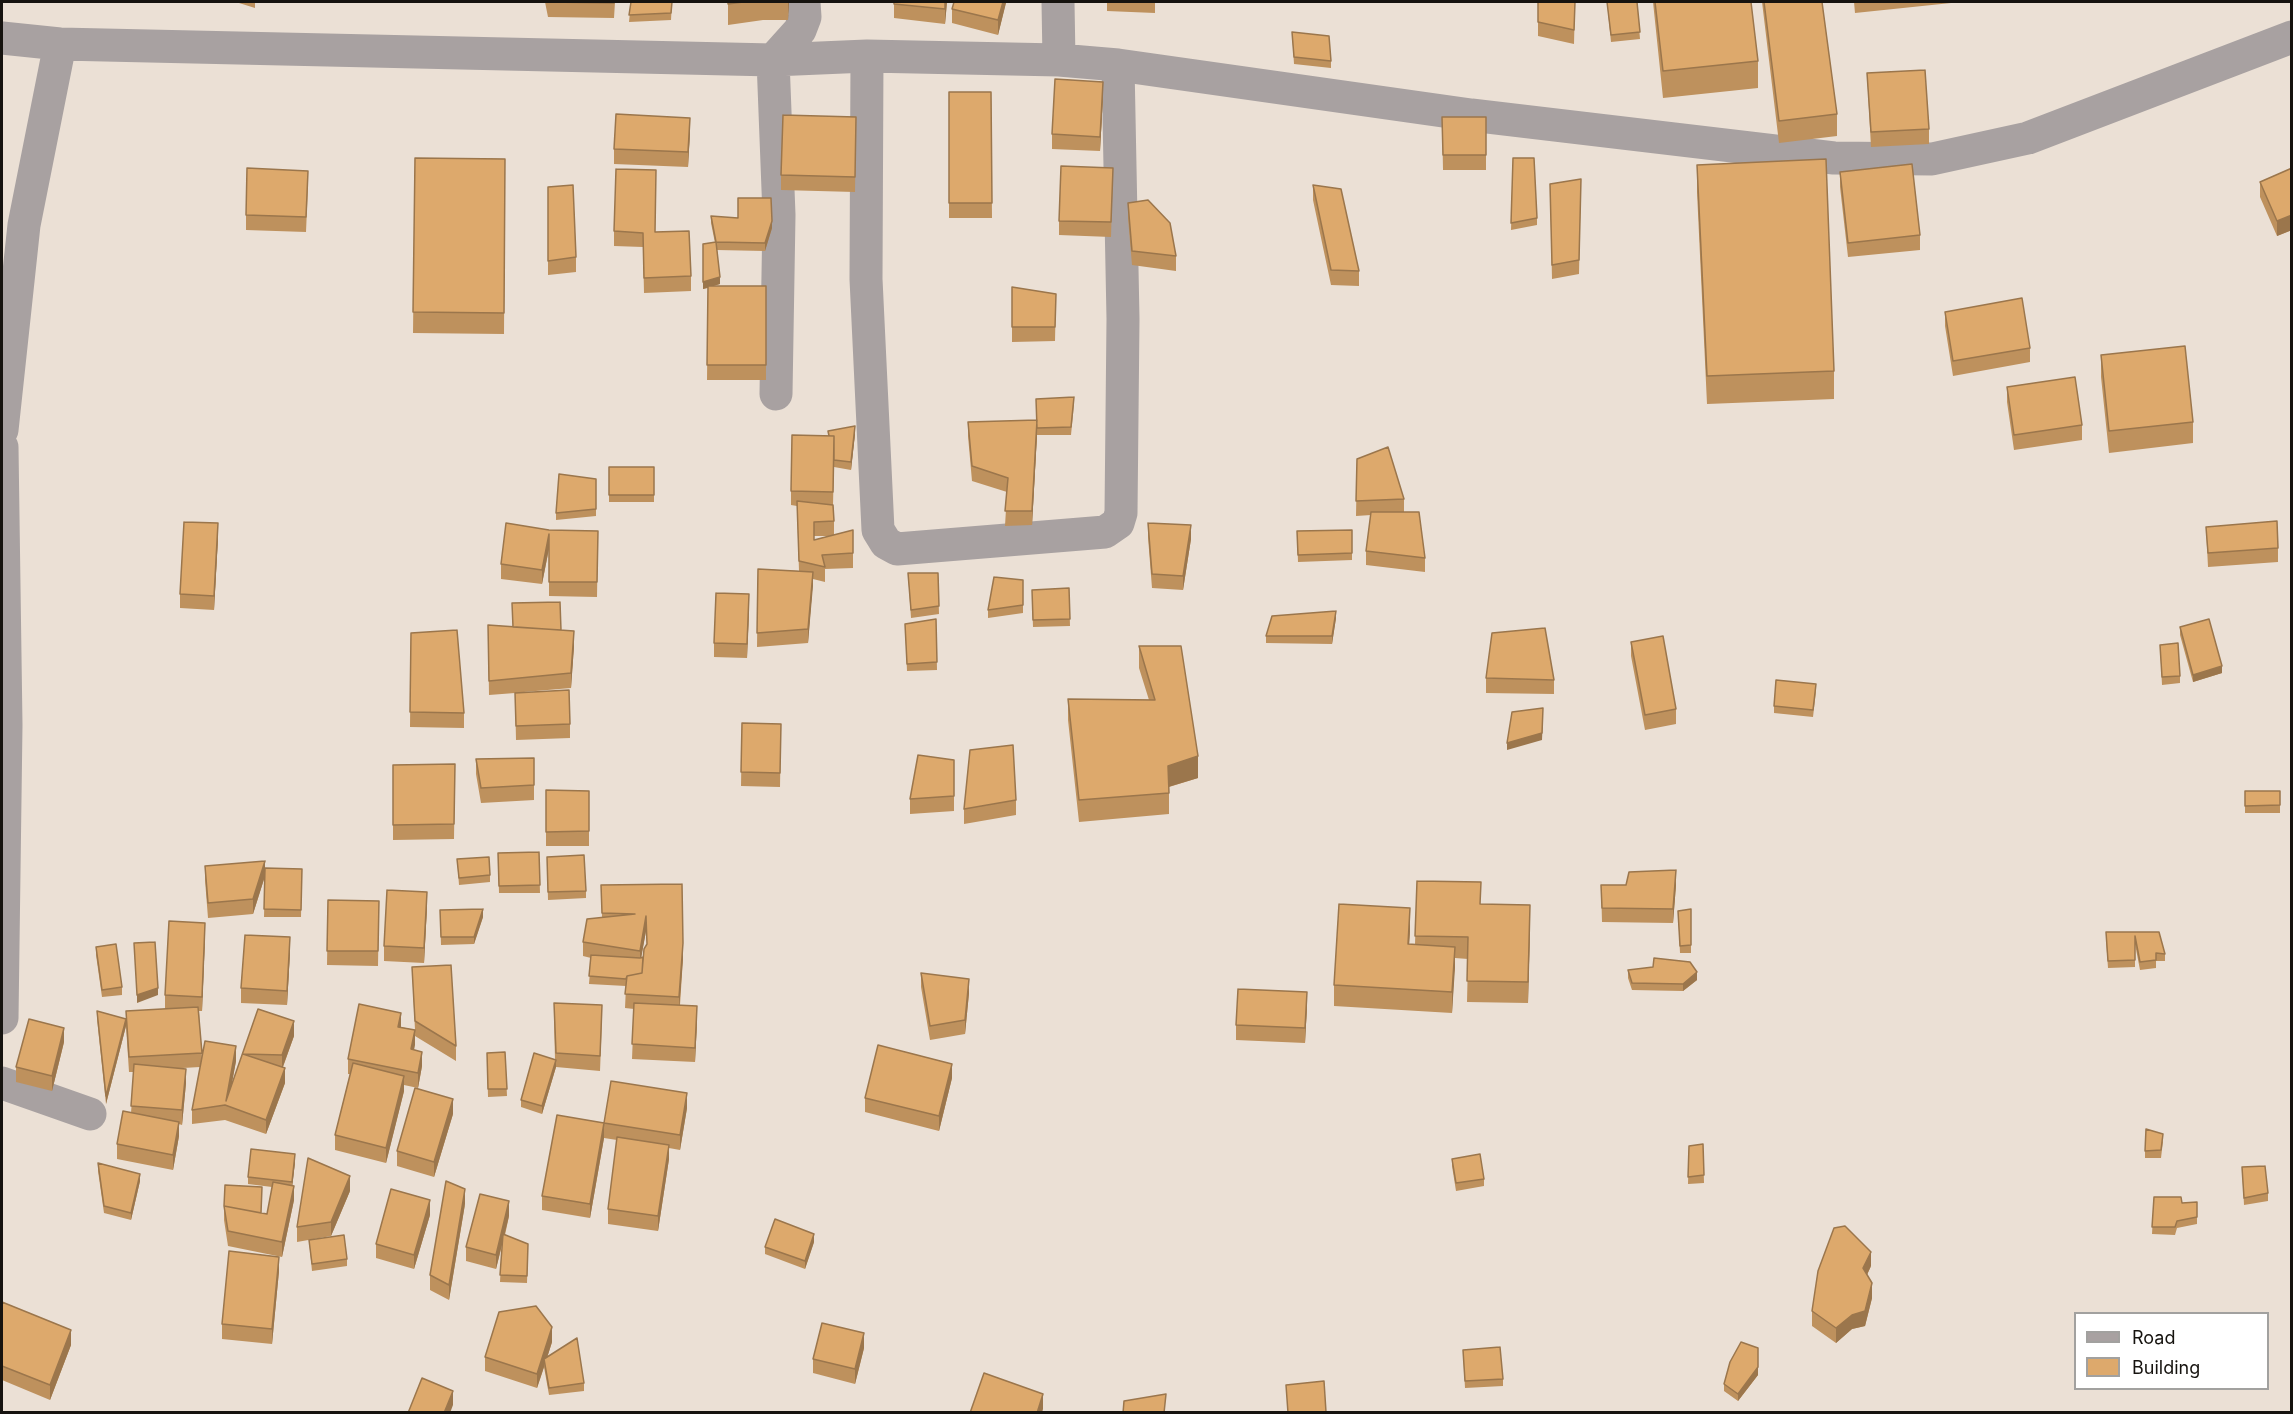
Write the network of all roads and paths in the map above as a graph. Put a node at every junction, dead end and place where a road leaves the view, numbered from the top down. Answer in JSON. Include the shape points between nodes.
{"nodes":[{"id":1,"x":804,"y":2,"type":"edge"},
{"id":2,"x":1058,"y":2,"type":"edge"},
{"id":3,"x":2292,"y":37,"type":"edge"},
{"id":4,"x":2,"y":38,"type":"edge"},
{"id":5,"x":60,"y":44,"type":"junction"},
{"id":6,"x":867,"y":56,"type":"junction"},
{"id":7,"x":773,"y":60,"type":"junction"},
{"id":8,"x":1059,"y":60,"type":"junction"},
{"id":9,"x":1118,"y":65,"type":"junction"},
{"id":10,"x":776,"y":394,"type":"dead end"},
{"id":11,"x":2,"y":430,"type":"edge"},
{"id":12,"x":2,"y":447,"type":"edge"},
{"id":13,"x":2,"y":1018,"type":"edge"},
{"id":14,"x":2,"y":1083,"type":"edge"},
{"id":15,"x":90,"y":1114,"type":"dead end"}],
"edges":[{"from":1,"to":7,"type":"street","via":[[805,17],[800,30]]},
{"from":2,"to":8,"type":"street"},
{"from":3,"to":9,"type":"street","via":[[2028,138],[1932,159],[1834,158],[1471,115]]},
{"from":4,"to":5,"type":"street"},
{"from":5,"to":7,"type":"street"},
{"from":5,"to":11,"type":"street","via":[[24,225]]},
{"from":6,"to":7,"type":"street"},
{"from":6,"to":8,"type":"street"},
{"from":6,"to":9,"type":"street","via":[[866,279],[878,530],[886,543],[897,549],[1105,532],[1118,523],[1123,319]]},
{"from":7,"to":10,"type":"street","via":[[779,214]]},
{"from":8,"to":9,"type":"street"},
{"from":12,"to":13,"type":"street","via":[[6,725]]},
{"from":14,"to":15,"type":"street"}]}
